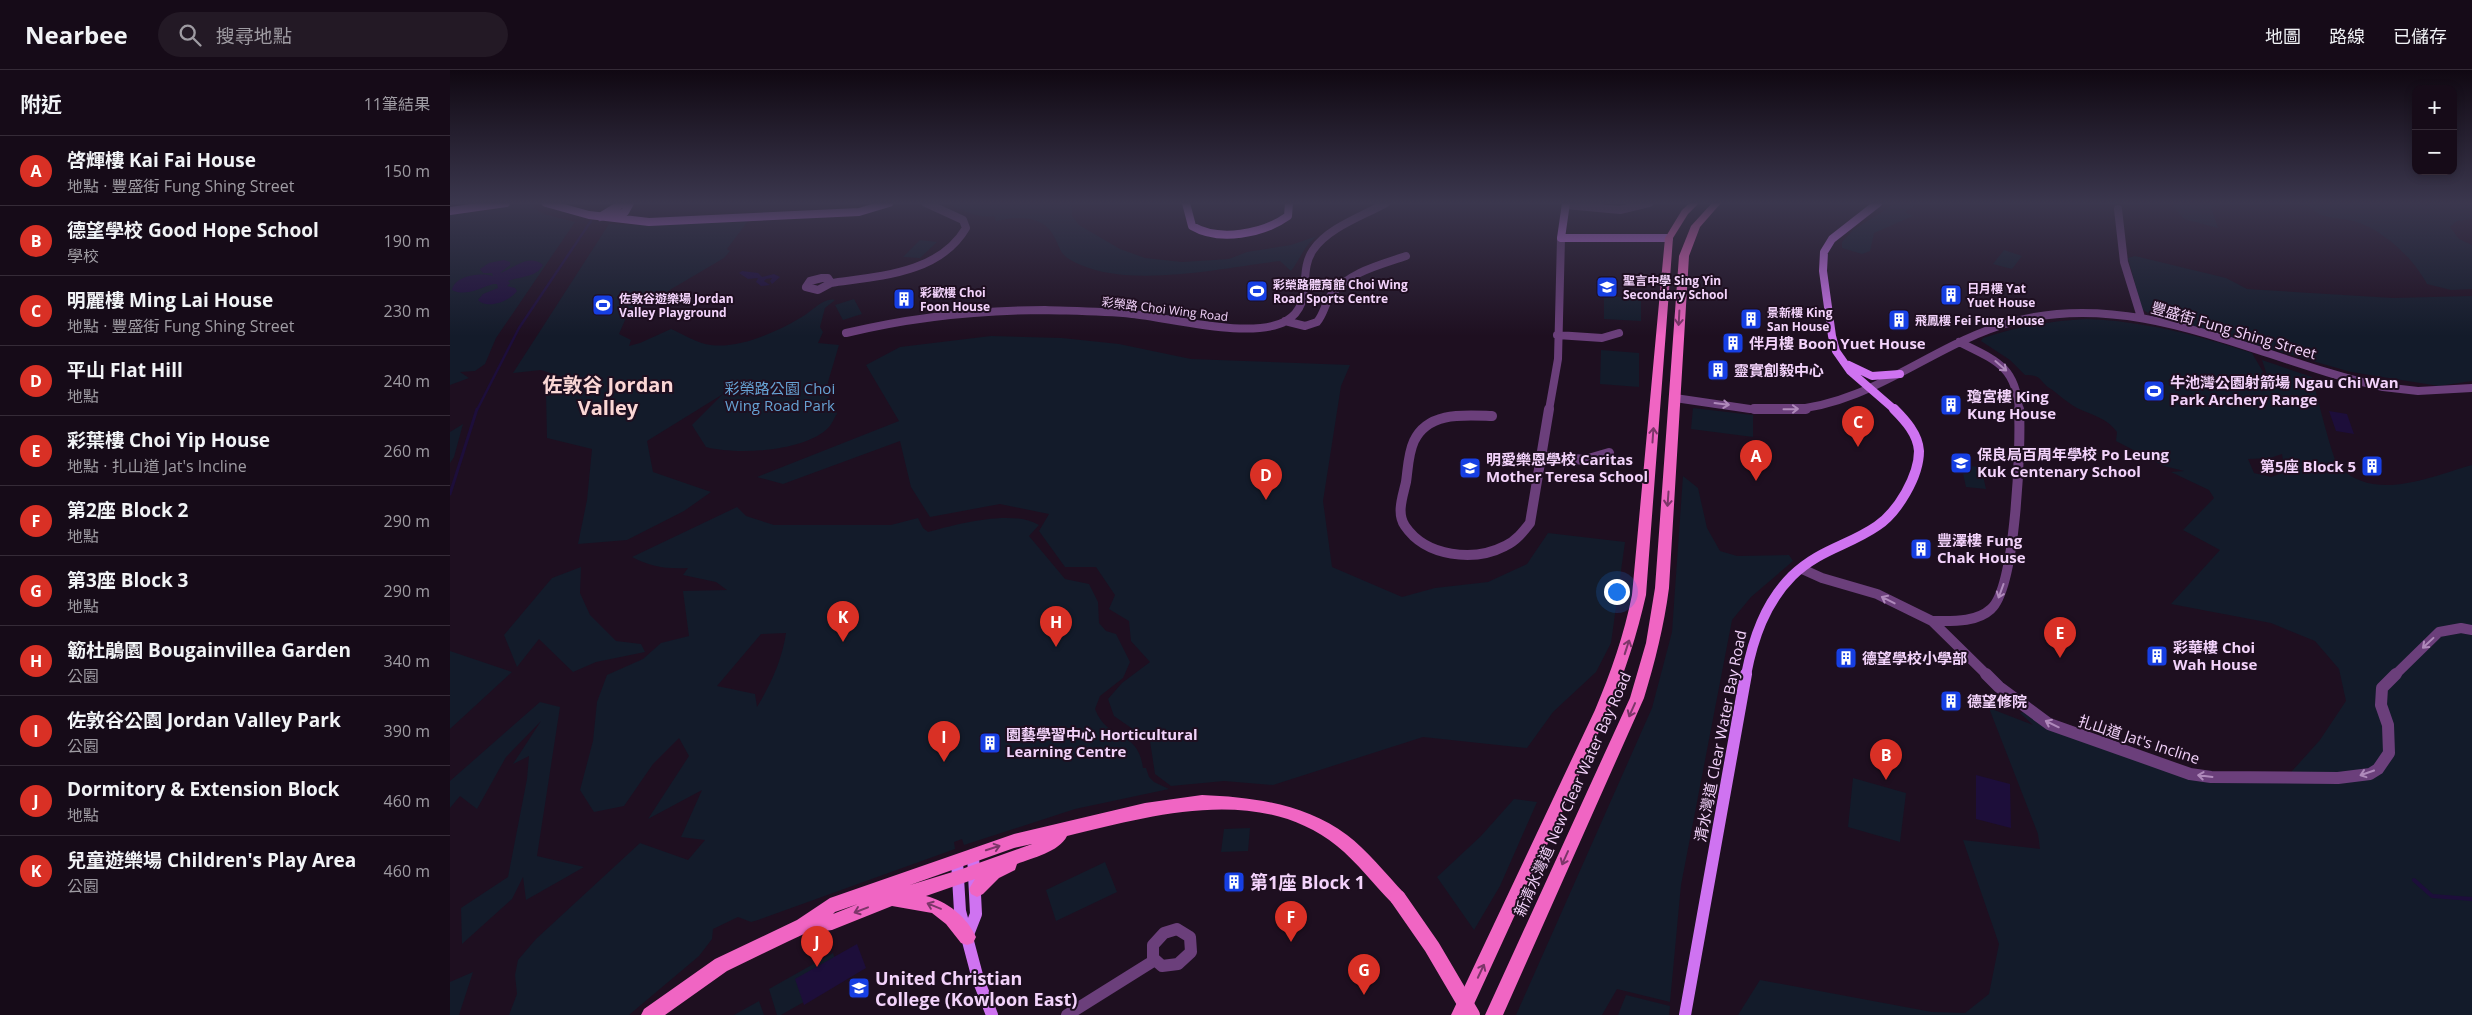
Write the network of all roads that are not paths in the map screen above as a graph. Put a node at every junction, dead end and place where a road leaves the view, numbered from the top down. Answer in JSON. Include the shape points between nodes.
{"nodes":[{"id":1,"x":953,"y":247,"type":"edge"},
{"id":2,"x":1317,"y":247,"type":"edge"},
{"id":3,"x":1561,"y":247,"type":"edge"},
{"id":4,"x":1668,"y":247,"type":"edge"},
{"id":5,"x":1687,"y":247,"type":"edge"},
{"id":6,"x":1828,"y":247,"type":"edge"},
{"id":7,"x":2122,"y":247,"type":"edge"},
{"id":8,"x":1406,"y":256,"type":"dead end"},
{"id":9,"x":831,"y":283,"type":"dead end"},
{"id":10,"x":2141,"y":317,"type":"junction"},
{"id":11,"x":1285,"y":321,"type":"junction"},
{"id":12,"x":846,"y":333,"type":"dead end"},
{"id":13,"x":1619,"y":333,"type":"dead end"},
{"id":14,"x":1556,"y":335,"type":"junction"},
{"id":15,"x":1959,"y":342,"type":"junction"},
{"id":16,"x":1842,"y":361,"type":"junction"},
{"id":17,"x":1900,"y":374,"type":"junction"},
{"id":18,"x":2472,"y":388,"type":"edge"},
{"id":19,"x":1870,"y":390,"type":"junction"},
{"id":20,"x":1675,"y":398,"type":"junction"},
{"id":21,"x":1492,"y":416,"type":"dead end"},
{"id":22,"x":1609,"y":453,"type":"dead end"},
{"id":23,"x":1542,"y":456,"type":"junction"},
{"id":24,"x":1802,"y":569,"type":"junction"},
{"id":25,"x":1932,"y":621,"type":"junction"},
{"id":26,"x":2472,"y":630,"type":"edge"},
{"id":27,"x":1068,"y":830,"type":"junction"},
{"id":28,"x":1040,"y":848,"type":"junction"},
{"id":29,"x":974,"y":863,"type":"junction"},
{"id":30,"x":958,"y":869,"type":"junction"},
{"id":31,"x":977,"y":889,"type":"junction"},
{"id":32,"x":890,"y":899,"type":"junction"},
{"id":33,"x":803,"y":926,"type":"junction"},
{"id":34,"x":967,"y":937,"type":"junction"},
{"id":35,"x":1155,"y":960,"type":"dead end"},
{"id":36,"x":650,"y":1015,"type":"edge"},
{"id":37,"x":992,"y":1015,"type":"edge"},
{"id":38,"x":1067,"y":1015,"type":"edge"},
{"id":39,"x":1460,"y":1015,"type":"edge"},
{"id":40,"x":1472,"y":1015,"type":"edge"},
{"id":41,"x":1494,"y":1015,"type":"edge"},
{"id":42,"x":1685,"y":1015,"type":"edge"}],
"edges":[{"from":1,"to":9,"type":"street","via":[[940,257],[916,267]]},
{"from":2,"to":11,"type":"street","via":[[1307,266],[1304,299]]},
{"from":3,"to":14,"type":"street"},
{"from":39,"to":4,"type":"main road","name":"新清水灣道 New Clear Water Bay Road","one_way":true,"via":[[1602,710],[1631,633],[1646,529]]},
{"from":5,"to":20,"type":"main road","name":"新清水灣道 New Clear Water Bay Road","one_way":true,"via":[[1681,283]]},
{"from":6,"to":16,"type":"main road","name":"清水灣道 Clear Water Bay Road","via":[[1824,253],[1824,281],[1833,337]]},
{"from":7,"to":10,"type":"street"},
{"from":8,"to":11,"type":"street","via":[[1346,282],[1327,300],[1317,322],[1304,326]]},
{"from":10,"to":15,"type":"street","name":"豐盛街 Fung Shing Street","via":[[2092,313],[2038,316]]},
{"from":10,"to":18,"type":"street","name":"豐盛街 Fung Shing Street","via":[[2364,382],[2407,391],[2440,392]]},
{"from":11,"to":12,"type":"street","name":"彩榮路 Choi Wing Road","via":[[1244,330],[1136,314],[1031,311],[906,319]]},
{"from":13,"to":14,"type":"street","via":[[1602,338]]},
{"from":14,"to":23,"type":"street","via":[[1558,359]]},
{"from":15,"to":17,"type":"street","name":"豐盛街 Fung Shing Street"},
{"from":15,"to":25,"type":"street","one_way":true,"via":[[1994,360],[2016,382],[2021,456],[2005,578],[1996,605],[1967,620]]},
{"from":16,"to":17,"type":"main road","via":[[1872,376]]},
{"from":16,"to":19,"type":"main road","name":"清水灣道 Clear Water Bay Road"},
{"from":17,"to":19,"type":"street","name":"豐盛街 Fung Shing Street"},
{"from":20,"to":19,"type":"street","name":"豐盛街 Fung Shing Street","one_way":true,"via":[[1793,410],[1826,406]]},
{"from":19,"to":24,"type":"main road","name":"清水灣道 Clear Water Bay Road","via":[[1915,433],[1918,449],[1916,468],[1883,522],[1836,545]]},
{"from":20,"to":41,"type":"main road","name":"新清水灣道 New Clear Water Bay Road","one_way":true,"via":[[1662,588],[1650,656],[1637,698]]},
{"from":21,"to":23,"type":"street","via":[[1448,416],[1427,425],[1418,434],[1413,444],[1401,508],[1403,521],[1416,539],[1441,551],[1461,554],[1491,552],[1514,541],[1530,523]]},
{"from":22,"to":23,"type":"street","via":[[1585,460]]},
{"from":25,"to":24,"type":"street","name":"扎山道 Jat's Incline","one_way":true,"via":[[1877,594]]},
{"from":24,"to":42,"type":"main road","name":"清水灣道 Clear Water Bay Road","via":[[1773,599],[1756,638]]},
{"from":26,"to":25,"type":"street","name":"扎山道 Jat's Incline","one_way":true,"via":[[2460,628],[2439,632],[2382,688],[2381,705],[2388,724],[2389,753],[2378,769],[2370,774],[2338,778],[2212,777],[2190,774],[2049,724],[1999,687]]},
{"from":27,"to":28,"type":"main road"},
{"from":29,"to":27,"type":"main road","one_way":true,"via":[[1014,841]]},
{"from":27,"to":40,"type":"main road","bridge":true,"via":[[1146,810],[1202,802],[1240,802],[1300,817],[1329,831],[1355,852],[1398,898],[1432,947]]},
{"from":28,"to":29,"type":"main road"},
{"from":28,"to":31,"type":"main road","via":[[993,873]]},
{"from":29,"to":30,"type":"main road"},
{"from":29,"to":31,"type":"main road"},
{"from":30,"to":32,"type":"main road"},
{"from":30,"to":33,"type":"main road","via":[[830,906]]},
{"from":30,"to":34,"type":"main road","via":[[960,910]]},
{"from":31,"to":34,"type":"main road","via":[[976,914]]},
{"from":32,"to":33,"type":"main road","one_way":true,"via":[[832,922]]},
{"from":34,"to":32,"type":"main road","one_way":true,"via":[[949,913],[939,907]]},
{"from":33,"to":36,"type":"main road","via":[[721,965]]},
{"from":34,"to":37,"type":"main road"},
{"from":35,"to":38,"type":"street"}]}
